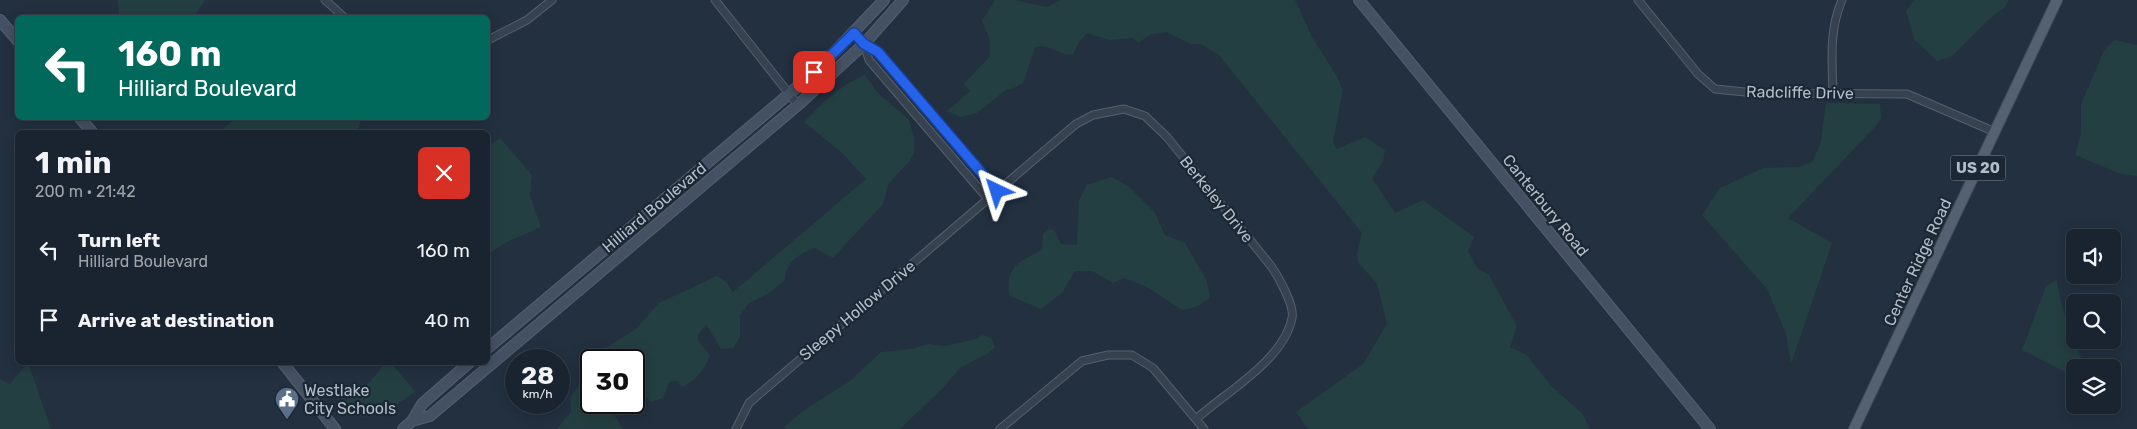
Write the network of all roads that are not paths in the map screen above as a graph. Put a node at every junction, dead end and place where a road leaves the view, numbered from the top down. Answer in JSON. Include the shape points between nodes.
{"nodes":[{"id":1,"x":325,"y":0,"type":"edge"},
{"id":2,"x":552,"y":0,"type":"edge"},
{"id":3,"x":715,"y":0,"type":"edge"},
{"id":4,"x":884,"y":0,"type":"edge"},
{"id":5,"x":903,"y":0,"type":"edge"},
{"id":6,"x":1359,"y":0,"type":"edge"},
{"id":7,"x":1638,"y":0,"type":"edge"},
{"id":8,"x":1842,"y":0,"type":"edge"},
{"id":9,"x":2057,"y":0,"type":"edge"},
{"id":10,"x":341,"y":15,"type":"edge"},
{"id":11,"x":0,"y":20,"type":"edge"},
{"id":12,"x":854,"y":33,"type":"junction"},
{"id":13,"x":15,"y":38,"type":"edge"},
{"id":14,"x":490,"y":39,"type":"edge"},
{"id":15,"x":864,"y":44,"type":"junction"},
{"id":16,"x":1834,"y":92,"type":"junction"},
{"id":17,"x":789,"y":94,"type":"junction"},
{"id":18,"x":798,"y":105,"type":"junction"},
{"id":19,"x":82,"y":120,"type":"edge"},
{"id":20,"x":90,"y":130,"type":"edge"},
{"id":21,"x":1995,"y":132,"type":"junction"},
{"id":22,"x":997,"y":191,"type":"junction"},
{"id":23,"x":988,"y":199,"type":"junction"},
{"id":24,"x":490,"y":346,"type":"edge"},
{"id":25,"x":284,"y":365,"type":"edge"},
{"id":26,"x":467,"y":365,"type":"edge"},
{"id":27,"x":1196,"y":419,"type":"junction"},
{"id":28,"x":412,"y":421,"type":"junction"},
{"id":29,"x":335,"y":429,"type":"edge"},
{"id":30,"x":403,"y":429,"type":"edge"},
{"id":31,"x":736,"y":429,"type":"edge"},
{"id":32,"x":1001,"y":429,"type":"edge"},
{"id":33,"x":1204,"y":429,"type":"edge"},
{"id":34,"x":1710,"y":429,"type":"edge"},
{"id":35,"x":1854,"y":429,"type":"edge"}],
"edges":[{"from":1,"to":10,"type":"street"},
{"from":2,"to":14,"type":"street","via":[[527,20]]},
{"from":3,"to":17,"type":"street"},
{"from":4,"to":12,"type":"main road","name":"Hilliard Boulevard"},
{"from":5,"to":15,"type":"main road","name":"Hilliard Boulevard"},
{"from":6,"to":34,"type":"main road","name":"Canterbury Road"},
{"from":7,"to":16,"type":"street","name":"Radcliffe Drive","via":[[1698,74],[1715,89],[1755,93]]},
{"from":8,"to":16,"type":"street","via":[[1831,43]]},
{"from":9,"to":21,"type":"main road","name":"Center Ridge Road","number":"US 20"},
{"from":11,"to":13,"type":"main road"},
{"from":12,"to":15,"type":"street"},
{"from":12,"to":17,"type":"main road","name":"Hilliard Boulevard"},
{"from":15,"to":18,"type":"main road","name":"Hilliard Boulevard"},
{"from":15,"to":22,"type":"street","via":[[878,52]]},
{"from":15,"to":23,"type":"street","via":[[869,60]]},
{"from":16,"to":21,"type":"street","name":"Radcliffe Drive","via":[[1907,94]]},
{"from":17,"to":18,"type":"street"},
{"from":17,"to":24,"type":"main road","name":"Hilliard Boulevard"},
{"from":18,"to":28,"type":"main road","name":"Hilliard Boulevard","via":[[430,416]]},
{"from":19,"to":20,"type":"main road"},
{"from":21,"to":35,"type":"main road","name":"Center Ridge Road","number":"US 20"},
{"from":22,"to":23,"type":"street","name":"Berkeley Drive"},
{"from":22,"to":27,"type":"street","name":"Berkeley Drive","via":[[1076,124],[1093,115],[1124,109],[1145,116],[1167,137],[1271,266],[1283,284],[1293,316],[1283,342]]},
{"from":23,"to":31,"type":"street","name":"Sleepy Hollow Drive","via":[[749,403]]},
{"from":25,"to":29,"type":"main road"},
{"from":26,"to":28,"type":"main road","name":"Hilliard Boulevard","via":[[422,404]]},
{"from":27,"to":32,"type":"street","via":[[1153,368],[1132,355],[1108,355],[1082,360]]},
{"from":27,"to":33,"type":"street"},
{"from":28,"to":30,"type":"main road","name":"Hilliard Boulevard"}]}
